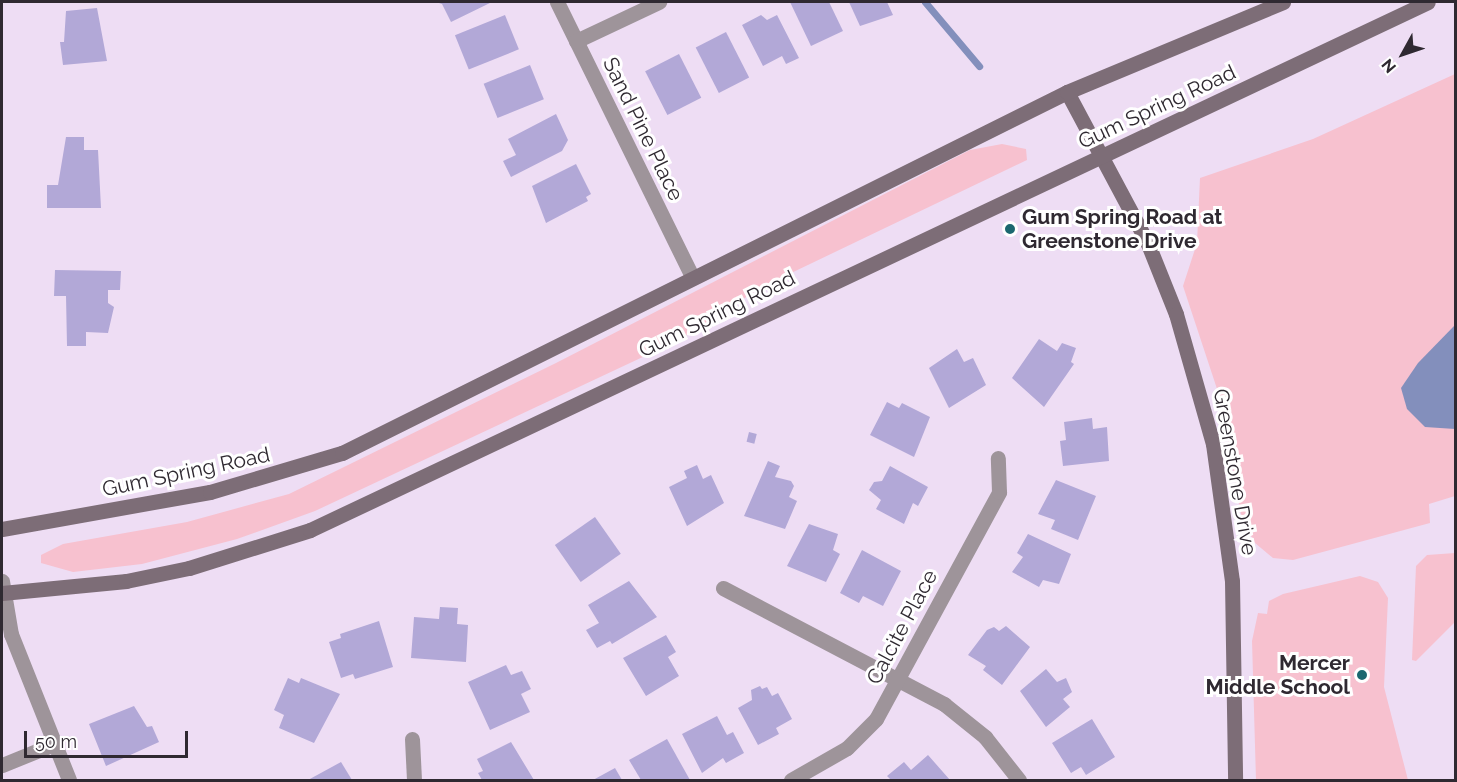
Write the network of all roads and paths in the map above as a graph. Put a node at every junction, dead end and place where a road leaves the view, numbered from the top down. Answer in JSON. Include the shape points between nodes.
{"nodes":[{"id":1,"x":556,"y":2,"type":"edge"},
{"id":2,"x":659,"y":2,"type":"edge"},
{"id":3,"x":1283,"y":2,"type":"edge"},
{"id":4,"x":1428,"y":2,"type":"edge"},
{"id":5,"x":576,"y":41,"type":"junction"},
{"id":6,"x":1068,"y":92,"type":"junction"},
{"id":7,"x":1100,"y":158,"type":"junction"},
{"id":8,"x":692,"y":276,"type":"junction"},
{"id":9,"x":998,"y":458,"type":"dead end"},
{"id":10,"x":2,"y":529,"type":"edge"},
{"id":11,"x":723,"y":588,"type":"dead end"},
{"id":12,"x":2,"y":589,"type":"edge"},
{"id":13,"x":897,"y":680,"type":"junction"},
{"id":14,"x":412,"y":739,"type":"dead end"},
{"id":15,"x":54,"y":744,"type":"junction"},
{"id":16,"x":2,"y":765,"type":"edge"},
{"id":17,"x":69,"y":780,"type":"edge"},
{"id":18,"x":414,"y":780,"type":"edge"},
{"id":19,"x":791,"y":780,"type":"edge"},
{"id":20,"x":1019,"y":780,"type":"edge"},
{"id":21,"x":1235,"y":780,"type":"edge"}],
"edges":[{"from":1,"to":5,"type":"street","name":"Sand Pine Place"},
{"from":2,"to":5,"type":"street"},
{"from":3,"to":6,"type":"main road","name":"Gum Spring Road"},
{"from":4,"to":7,"type":"main road","name":"Gum Spring Road"},
{"from":5,"to":8,"type":"street","name":"Sand Pine Place"},
{"from":6,"to":7,"type":"main road","name":"Greenstone Drive"},
{"from":6,"to":8,"type":"main road","name":"Gum Spring Road"},
{"from":7,"to":12,"type":"main road","name":"Gum Spring Road","via":[[310,530],[189,568],[126,580]]},
{"from":7,"to":21,"type":"main road","name":"Greenstone Drive","via":[[1148,244],[1176,314],[1213,444],[1232,580]]},
{"from":8,"to":10,"type":"main road","name":"Gum Spring Road","via":[[342,453],[210,492]]},
{"from":9,"to":13,"type":"street","name":"Calcite Place","via":[[999,492]]},
{"from":11,"to":13,"type":"street"},
{"from":12,"to":15,"type":"street","via":[[11,634]]},
{"from":13,"to":19,"type":"street","name":"Calcite Place","via":[[865,731],[847,748]]},
{"from":13,"to":20,"type":"street","via":[[961,716],[985,737]]},
{"from":14,"to":18,"type":"street"},
{"from":15,"to":16,"type":"street"},
{"from":15,"to":17,"type":"street"}]}
